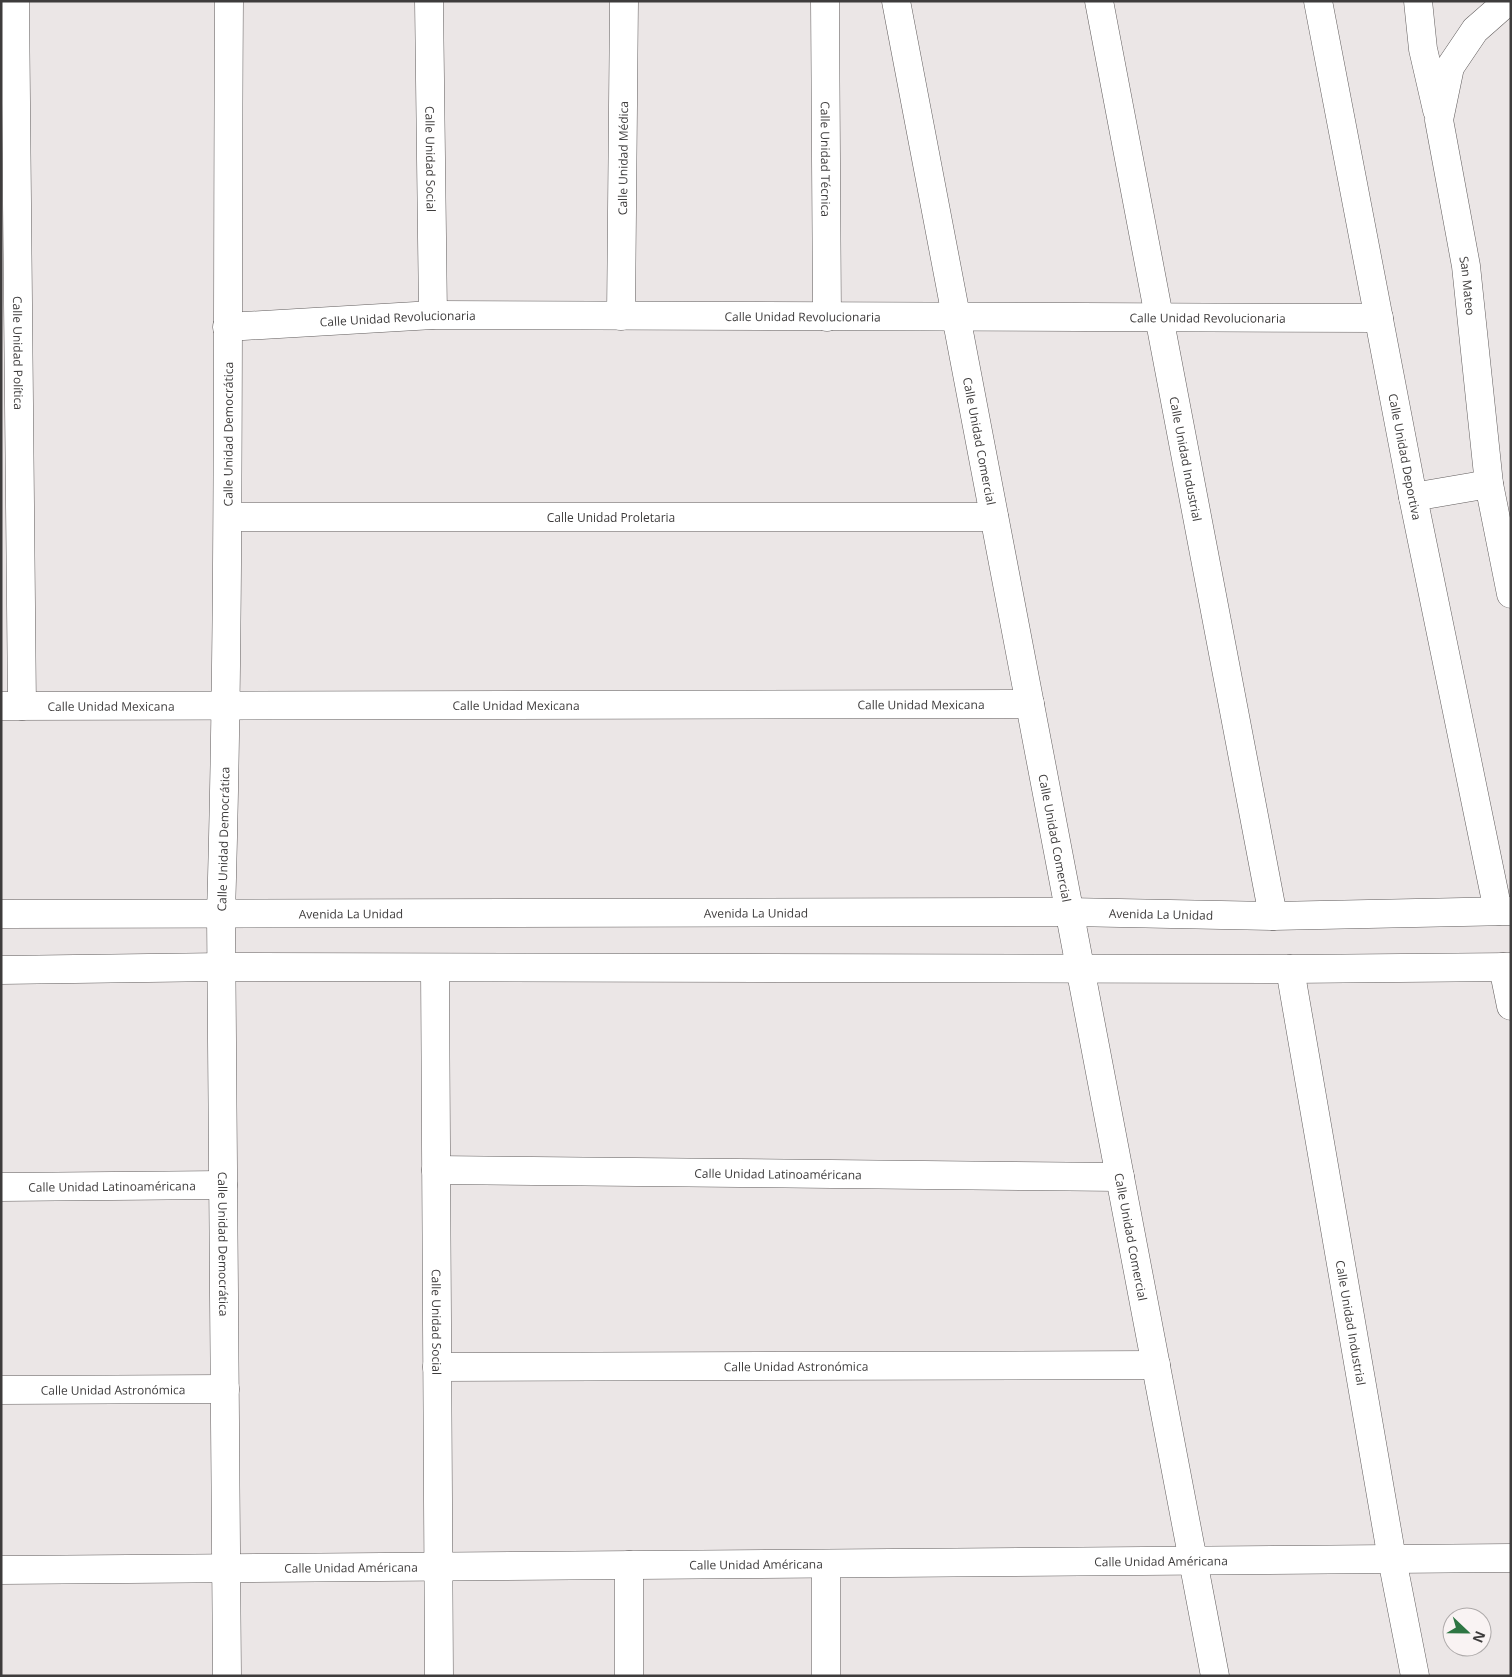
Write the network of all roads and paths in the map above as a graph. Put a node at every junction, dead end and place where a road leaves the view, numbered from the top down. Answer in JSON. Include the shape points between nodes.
{"nodes":[{"id":1,"x":15,"y":1,"type":"edge"},
{"id":2,"x":229,"y":1,"type":"edge"},
{"id":3,"x":429,"y":1,"type":"edge"},
{"id":4,"x":624,"y":1,"type":"edge"},
{"id":5,"x":825,"y":1,"type":"edge"},
{"id":6,"x":896,"y":1,"type":"edge"},
{"id":7,"x":1099,"y":1,"type":"edge"},
{"id":8,"x":1318,"y":1,"type":"edge"},
{"id":9,"x":1418,"y":1,"type":"edge"},
{"id":10,"x":1508,"y":1,"type":"edge"},
{"id":11,"x":1440,"y":120,"type":"junction"},
{"id":12,"x":433,"y":315,"type":"junction"},
{"id":13,"x":621,"y":316,"type":"junction"},
{"id":14,"x":827,"y":317,"type":"junction"},
{"id":15,"x":1159,"y":317,"type":"junction"},
{"id":16,"x":956,"y":318,"type":"junction"},
{"id":17,"x":1379,"y":318,"type":"junction"},
{"id":18,"x":227,"y":327,"type":"junction"},
{"id":19,"x":1489,"y":484,"type":"junction"},
{"id":20,"x":1413,"y":497,"type":"junction"},
{"id":21,"x":229,"y":517,"type":"junction"},
{"id":22,"x":994,"y":517,"type":"junction"},
{"id":23,"x":1511,"y":594,"type":"edge"},
{"id":24,"x":1030,"y":704,"type":"junction"},
{"id":25,"x":12,"y":706,"type":"edge"},
{"id":26,"x":228,"y":706,"type":"junction"},
{"id":27,"x":1504,"y":911,"type":"edge"},
{"id":28,"x":1069,"y":912,"type":"junction"},
{"id":29,"x":1,"y":914,"type":"edge"},
{"id":30,"x":221,"y":914,"type":"junction"},
{"id":31,"x":1273,"y":916,"type":"junction"},
{"id":32,"x":1507,"y":967,"type":"edge"},
{"id":33,"x":222,"y":968,"type":"junction"},
{"id":34,"x":436,"y":968,"type":"junction"},
{"id":35,"x":1080,"y":968,"type":"junction"},
{"id":36,"x":1290,"y":969,"type":"junction"},
{"id":37,"x":1,"y":970,"type":"edge"},
{"id":38,"x":1511,"y":1006,"type":"edge"},
{"id":39,"x":436,"y":1170,"type":"junction"},
{"id":40,"x":1120,"y":1177,"type":"junction"},
{"id":41,"x":223,"y":1185,"type":"junction"},
{"id":42,"x":1,"y":1187,"type":"edge"},
{"id":43,"x":1156,"y":1365,"type":"junction"},
{"id":44,"x":437,"y":1367,"type":"junction"},
{"id":45,"x":224,"y":1389,"type":"junction"},
{"id":46,"x":1,"y":1390,"type":"edge"},
{"id":47,"x":1511,"y":1558,"type":"edge"},
{"id":48,"x":1392,"y":1559,"type":"junction"},
{"id":49,"x":1193,"y":1560,"type":"junction"},
{"id":50,"x":826,"y":1564,"type":"junction"},
{"id":51,"x":628,"y":1565,"type":"junction"},
{"id":52,"x":438,"y":1567,"type":"junction"},
{"id":53,"x":226,"y":1569,"type":"junction"},
{"id":54,"x":1,"y":1570,"type":"edge"},
{"id":55,"x":227,"y":1676,"type":"edge"},
{"id":56,"x":438,"y":1676,"type":"edge"},
{"id":57,"x":629,"y":1676,"type":"edge"},
{"id":58,"x":826,"y":1676,"type":"edge"},
{"id":59,"x":1215,"y":1676,"type":"edge"},
{"id":60,"x":1415,"y":1676,"type":"edge"}],
"edges":[{"from":1,"to":25,"type":"street","name":"Calle Unidad Política"},
{"from":2,"to":18,"type":"street","name":"Calle Unidad Democrática"},
{"from":3,"to":12,"type":"street","name":"Calle Unidad Social"},
{"from":4,"to":13,"type":"street","name":"Calle Unidad Médica"},
{"from":5,"to":14,"type":"street","name":"Calle Unidad Técnica"},
{"from":6,"to":16,"type":"street","name":"Calle Unidad Comercial"},
{"from":7,"to":15,"type":"street","name":"Calle Unidad Industrial"},
{"from":8,"to":17,"type":"street","name":"Calle Unidad Deportiva"},
{"from":9,"to":11,"type":"street","via":[[1424,49]]},
{"from":10,"to":11,"type":"street","name":"San Mateo","via":[[1475,30],[1450,67]]},
{"from":11,"to":19,"type":"street","name":"San Mateo","via":[[1466,266]]},
{"from":12,"to":13,"type":"street","name":"Calle Unidad Revolucionaria"},
{"from":12,"to":18,"type":"street","name":"Calle Unidad Revolucionaria"},
{"from":13,"to":14,"type":"street","name":"Calle Unidad Revolucionaria"},
{"from":14,"to":16,"type":"street","name":"Calle Unidad Revolucionaria"},
{"from":15,"to":16,"type":"street","name":"Calle Unidad Revolucionaria"},
{"from":15,"to":17,"type":"street","name":"Calle Unidad Revolucionaria"},
{"from":15,"to":31,"type":"street","name":"Calle Unidad Industrial"},
{"from":16,"to":22,"type":"street","name":"Calle Unidad Comercial"},
{"from":17,"to":20,"type":"street","name":"Calle Unidad Deportiva"},
{"from":18,"to":21,"type":"street","name":"Calle Unidad Democrática"},
{"from":19,"to":20,"type":"street"},
{"from":19,"to":23,"type":"street","name":"San Mateo"},
{"from":20,"to":27,"type":"street","name":"Calle Unidad Deportiva"},
{"from":21,"to":22,"type":"street","name":"Calle Unidad Proletaria"},
{"from":21,"to":26,"type":"street","name":"Calle Unidad Democrática"},
{"from":22,"to":24,"type":"street","name":"Calle Unidad Comercial"},
{"from":24,"to":26,"type":"street","name":"Calle Unidad Mexicana"},
{"from":24,"to":28,"type":"street","name":"Calle Unidad Comercial"},
{"from":25,"to":26,"type":"street","name":"Calle Unidad Mexicana"},
{"from":26,"to":30,"type":"street","name":"Calle Unidad Democrática"},
{"from":27,"to":31,"type":"street","name":"Avenida La Unidad"},
{"from":28,"to":30,"type":"street","name":"Avenida La Unidad"},
{"from":28,"to":31,"type":"street","name":"Avenida La Unidad"},
{"from":28,"to":35,"type":"street","name":"Calle Unidad Comercial"},
{"from":29,"to":30,"type":"street","name":"Avenida La Unidad"},
{"from":30,"to":33,"type":"street","name":"Calle Unidad Democrática"},
{"from":32,"to":36,"type":"street"},
{"from":32,"to":38,"type":"street"},
{"from":33,"to":34,"type":"street"},
{"from":33,"to":37,"type":"street"},
{"from":33,"to":41,"type":"street","name":"Calle Unidad Democrática"},
{"from":34,"to":35,"type":"street"},
{"from":34,"to":39,"type":"street","name":"Calle Unidad Social"},
{"from":35,"to":36,"type":"street"},
{"from":35,"to":40,"type":"street","name":"Calle Unidad Comercial"},
{"from":36,"to":48,"type":"street","name":"Calle Unidad Industrial"},
{"from":39,"to":40,"type":"street","name":"Calle Unidad Latinoaméricana"},
{"from":39,"to":44,"type":"street","name":"Calle Unidad Social"},
{"from":40,"to":43,"type":"street","name":"Calle Unidad Comercial"},
{"from":41,"to":42,"type":"street","name":"Calle Unidad Latinoaméricana"},
{"from":41,"to":45,"type":"street","name":"Calle Unidad Democrática"},
{"from":43,"to":44,"type":"street","name":"Calle Unidad Astronómica"},
{"from":43,"to":49,"type":"street","name":"Calle Unidad Comercial"},
{"from":44,"to":52,"type":"street","name":"Calle Unidad Social"},
{"from":45,"to":46,"type":"street","name":"Calle Unidad Astronómica"},
{"from":45,"to":53,"type":"street","name":"Calle Unidad Democrática"},
{"from":47,"to":48,"type":"street","name":"Calle Unidad Américana"},
{"from":48,"to":49,"type":"street","name":"Calle Unidad Américana"},
{"from":48,"to":60,"type":"street","name":"Calle Unidad Industrial"},
{"from":49,"to":50,"type":"street","name":"Calle Unidad Américana"},
{"from":49,"to":59,"type":"street","name":"Calle Unidad Comercial"},
{"from":50,"to":51,"type":"street","name":"Calle Unidad Américana"},
{"from":50,"to":58,"type":"street"},
{"from":51,"to":52,"type":"street","name":"Calle Unidad Américana"},
{"from":51,"to":57,"type":"street"},
{"from":52,"to":53,"type":"street","name":"Calle Unidad Américana"},
{"from":52,"to":56,"type":"street","name":"Calle Unidad Social"},
{"from":53,"to":54,"type":"street","name":"Calle Unidad Américana"},
{"from":53,"to":55,"type":"street","name":"Calle Unidad Democrática"}]}
